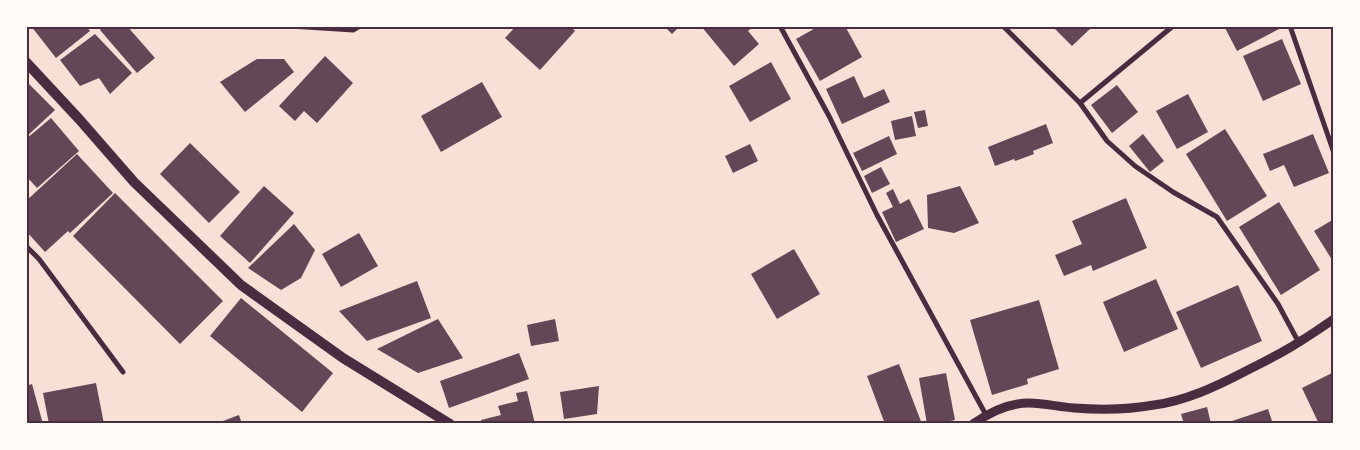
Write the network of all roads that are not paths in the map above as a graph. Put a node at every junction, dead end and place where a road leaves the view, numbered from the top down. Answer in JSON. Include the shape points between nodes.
{"nodes":[{"id":1,"x":290,"y":26,"type":"edge"},
{"id":2,"x":360,"y":26,"type":"edge"},
{"id":3,"x":780,"y":26,"type":"edge"},
{"id":4,"x":1003,"y":26,"type":"edge"},
{"id":5,"x":1173,"y":26,"type":"edge"},
{"id":6,"x":1290,"y":26,"type":"edge"},
{"id":7,"x":26,"y":62,"type":"edge"},
{"id":8,"x":1080,"y":103,"type":"junction"},
{"id":9,"x":1334,"y":152,"type":"edge"},
{"id":10,"x":26,"y":246,"type":"edge"},
{"id":11,"x":1334,"y":319,"type":"edge"},
{"id":12,"x":1299,"y":343,"type":"junction"},
{"id":13,"x":124,"y":372,"type":"dead end"},
{"id":14,"x":986,"y":415,"type":"junction"},
{"id":15,"x":450,"y":424,"type":"edge"},
{"id":16,"x":973,"y":424,"type":"edge"}],
"edges":[{"from":1,"to":2,"type":"street","via":[[353,30]]},
{"from":3,"to":14,"type":"street","via":[[829,116],[876,215]]},
{"from":4,"to":8,"type":"street"},
{"from":5,"to":8,"type":"street"},
{"from":6,"to":9,"type":"street"},
{"from":7,"to":15,"type":"main road","via":[[134,182],[241,285],[343,358]]},
{"from":8,"to":12,"type":"street","via":[[1107,141],[1135,166],[1217,217],[1278,304]]},
{"from":10,"to":13,"type":"street"},
{"from":11,"to":12,"type":"street"},
{"from":12,"to":14,"type":"street","via":[[1222,383],[1156,405],[1118,410],[1029,403],[1000,408]]},
{"from":14,"to":16,"type":"street"}]}
